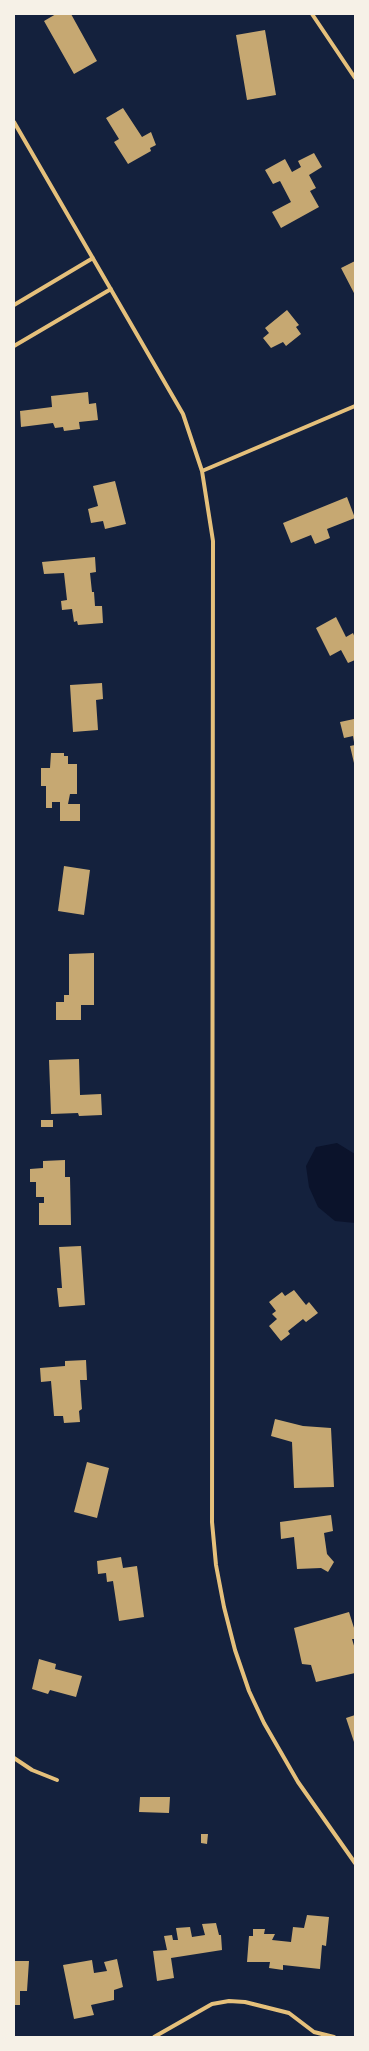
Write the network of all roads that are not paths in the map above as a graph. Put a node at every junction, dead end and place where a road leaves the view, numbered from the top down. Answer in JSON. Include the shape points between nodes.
{"nodes":[{"id":1,"x":312,"y":14,"type":"edge"},
{"id":2,"x":355,"y":78,"type":"edge"},
{"id":3,"x":14,"y":122,"type":"edge"},
{"id":4,"x":93,"y":258,"type":"junction"},
{"id":5,"x":111,"y":289,"type":"junction"},
{"id":6,"x":14,"y":305,"type":"edge"},
{"id":7,"x":14,"y":346,"type":"edge"},
{"id":8,"x":355,"y":406,"type":"edge"},
{"id":9,"x":202,"y":471,"type":"junction"},
{"id":10,"x":14,"y":1758,"type":"edge"},
{"id":11,"x":57,"y":1780,"type":"dead end"},
{"id":12,"x":355,"y":1863,"type":"edge"},
{"id":13,"x":154,"y":2037,"type":"edge"},
{"id":14,"x":334,"y":2037,"type":"edge"}],
"edges":[{"from":1,"to":2,"type":"street"},
{"from":3,"to":4,"type":"street"},
{"from":4,"to":5,"type":"street"},
{"from":4,"to":6,"type":"street"},
{"from":5,"to":7,"type":"street"},
{"from":5,"to":9,"type":"street","via":[[183,414]]},
{"from":8,"to":9,"type":"street"},
{"from":9,"to":12,"type":"street","via":[[212,541],[212,1522],[216,1565],[235,1650],[258,1711],[298,1782]]},
{"from":10,"to":11,"type":"street","via":[[32,1770]]},
{"from":13,"to":14,"type":"street","via":[[212,2004],[229,2001],[245,2002],[289,2013],[314,2032]]}]}
